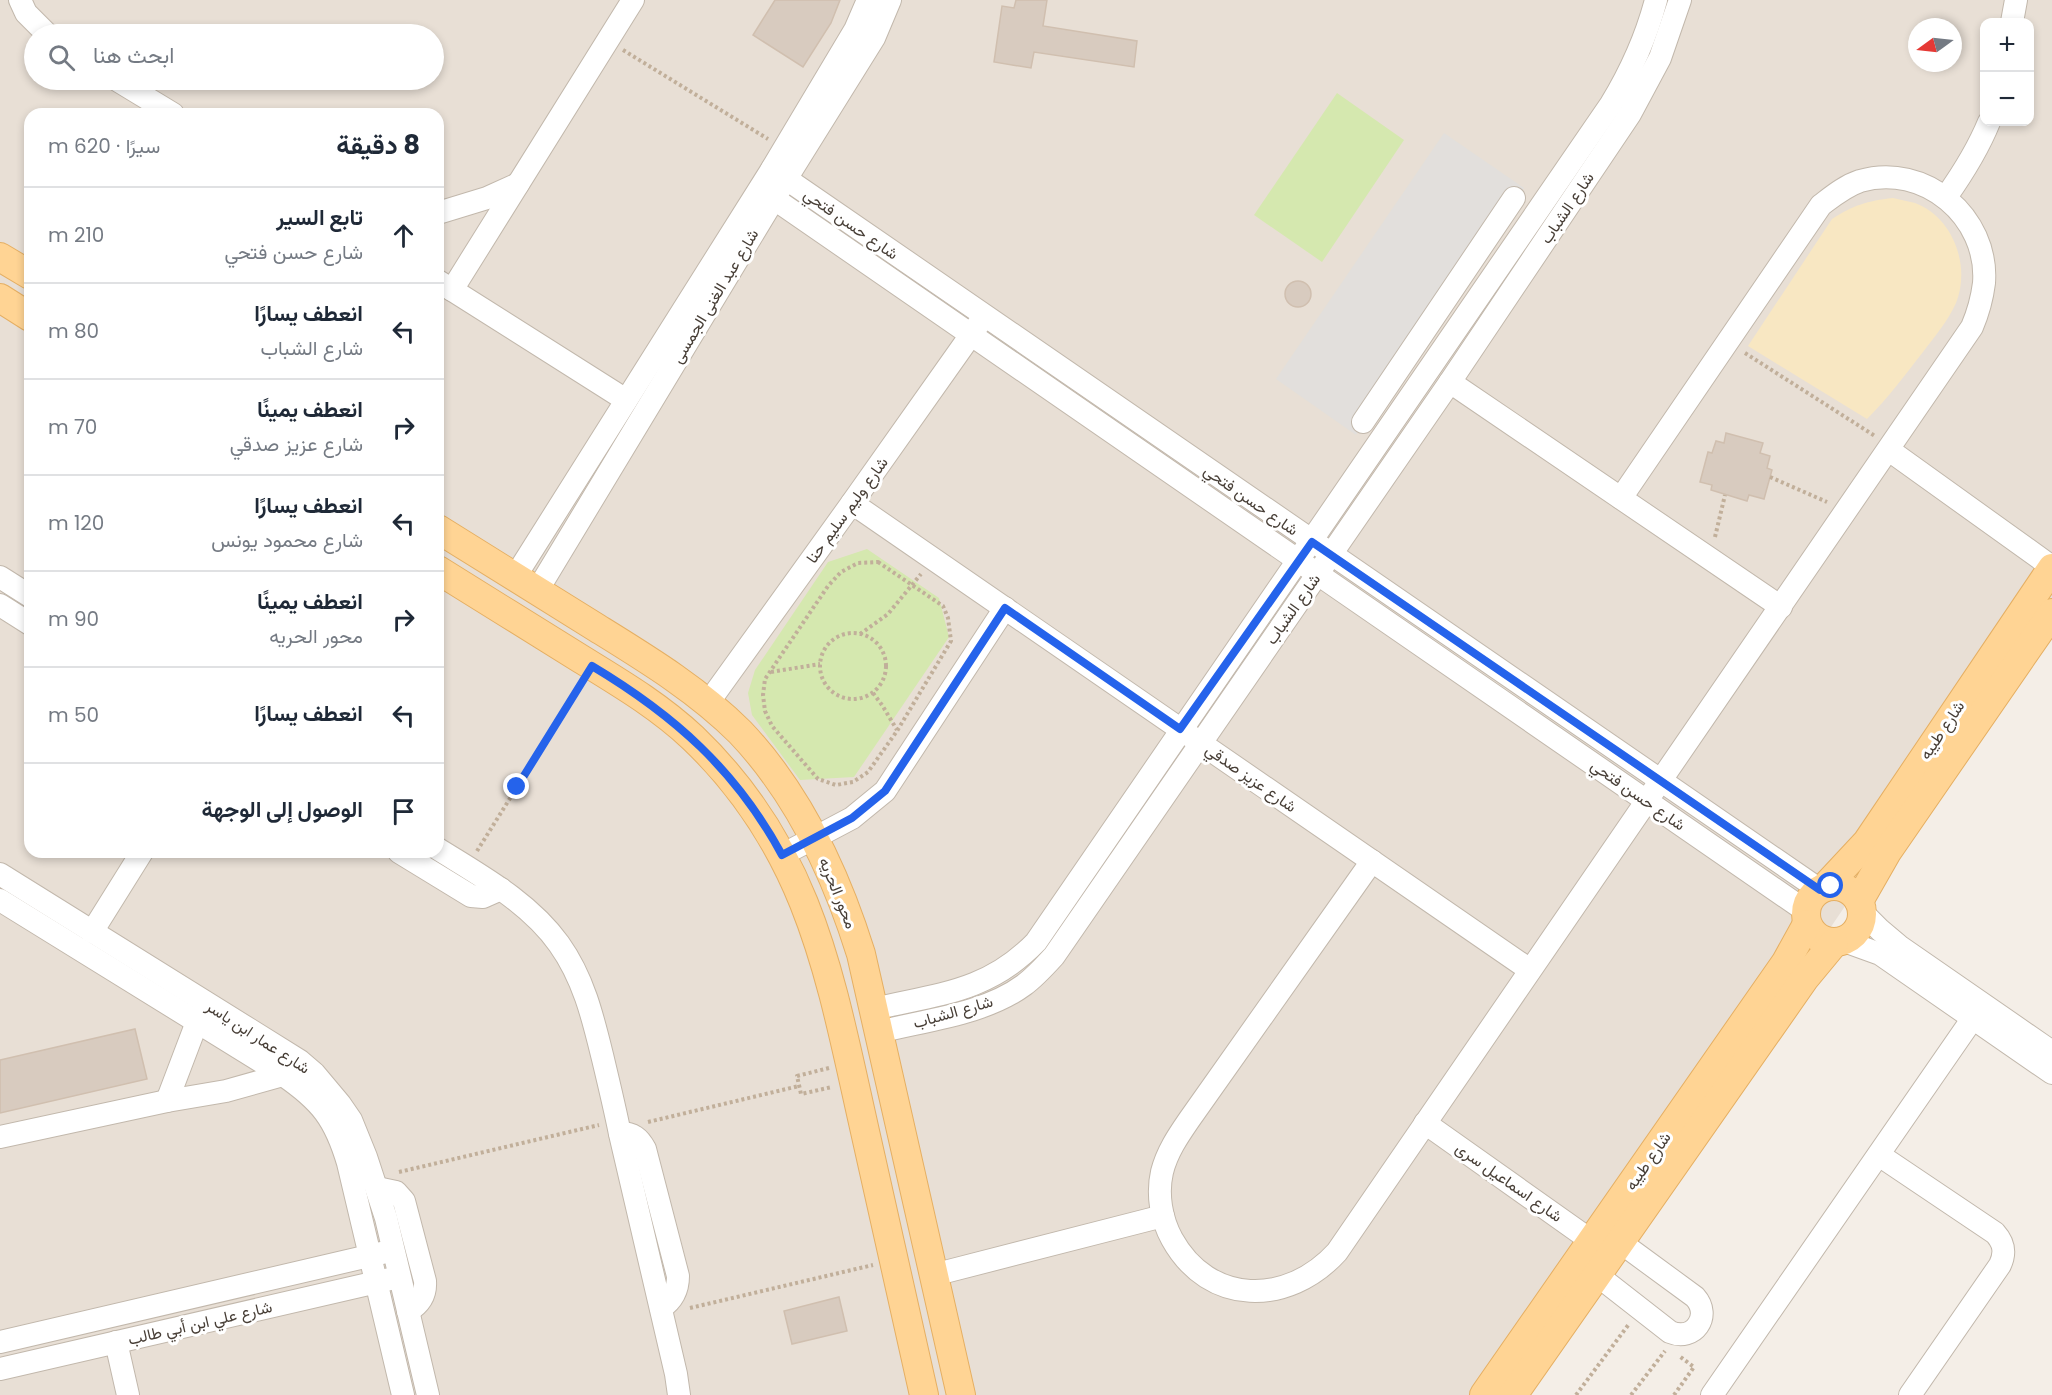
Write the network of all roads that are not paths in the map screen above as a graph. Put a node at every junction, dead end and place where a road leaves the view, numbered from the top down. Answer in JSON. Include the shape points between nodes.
{"nodes":[{"id":1,"x":20,"y":0,"type":"edge"},
{"id":2,"x":633,"y":0,"type":"edge"},
{"id":3,"x":868,"y":0,"type":"edge"},
{"id":4,"x":890,"y":0,"type":"edge"},
{"id":5,"x":1656,"y":0,"type":"edge"},
{"id":6,"x":1680,"y":0,"type":"edge"},
{"id":7,"x":2016,"y":0,"type":"edge"},
{"id":8,"x":2013,"y":18,"type":"edge"},
{"id":9,"x":36,"y":24,"type":"edge"},
{"id":10,"x":133,"y":90,"type":"edge"},
{"id":11,"x":163,"y":108,"type":"edge"},
{"id":12,"x":1988,"y":126,"type":"edge"},
{"id":13,"x":779,"y":174,"type":"junction"},
{"id":14,"x":518,"y":184,"type":"junction"},
{"id":15,"x":767,"y":194,"type":"junction"},
{"id":16,"x":1946,"y":197,"type":"junction"},
{"id":17,"x":1514,"y":198,"type":"dead end"},
{"id":18,"x":444,"y":211,"type":"edge"},
{"id":19,"x":0,"y":257,"type":"edge"},
{"id":20,"x":24,"y":271,"type":"edge"},
{"id":21,"x":445,"y":285,"type":"edge"},
{"id":22,"x":0,"y":298,"type":"edge"},
{"id":23,"x":24,"y":313,"type":"edge"},
{"id":24,"x":978,"y":325,"type":"junction"},
{"id":25,"x":1450,"y":382,"type":"junction"},
{"id":26,"x":626,"y":400,"type":"junction"},
{"id":27,"x":1363,"y":422,"type":"dead end"},
{"id":28,"x":1890,"y":448,"type":"junction"},
{"id":29,"x":1621,"y":498,"type":"junction"},
{"id":30,"x":852,"y":503,"type":"junction"},
{"id":31,"x":444,"y":533,"type":"edge"},
{"id":32,"x":1321,"y":548,"type":"junction"},
{"id":33,"x":1298,"y":560,"type":"junction"},
{"id":34,"x":2052,"y":567,"type":"edge"},
{"id":35,"x":444,"y":574,"type":"edge"},
{"id":36,"x":1317,"y":574,"type":"junction"},
{"id":37,"x":0,"y":577,"type":"edge"},
{"id":38,"x":526,"y":584,"type":"junction"},
{"id":39,"x":24,"y":592,"type":"edge"},
{"id":40,"x":0,"y":605,"type":"edge"},
{"id":41,"x":1005,"y":608,"type":"junction"},
{"id":42,"x":1781,"y":608,"type":"junction"},
{"id":43,"x":2052,"y":613,"type":"edge"},
{"id":44,"x":24,"y":620,"type":"edge"},
{"id":45,"x":708,"y":703,"type":"junction"},
{"id":46,"x":1180,"y":729,"type":"junction"},
{"id":47,"x":1201,"y":743,"type":"junction"},
{"id":48,"x":1661,"y":780,"type":"junction"},
{"id":49,"x":1646,"y":801,"type":"junction"},
{"id":50,"x":814,"y":838,"type":"junction"},
{"id":51,"x":444,"y":853,"type":"edge"},
{"id":52,"x":782,"y":855,"type":"junction"},
{"id":53,"x":138,"y":858,"type":"edge"},
{"id":54,"x":409,"y":858,"type":"edge"},
{"id":55,"x":1372,"y":861,"type":"junction"},
{"id":56,"x":0,"y":874,"type":"edge"},
{"id":57,"x":501,"y":889,"type":"junction"},
{"id":58,"x":0,"y":900,"type":"edge"},
{"id":59,"x":1815,"y":903,"type":"junction"},
{"id":60,"x":1861,"y":906,"type":"junction"},
{"id":61,"x":92,"y":932,"type":"junction"},
{"id":62,"x":1839,"y":942,"type":"junction"},
{"id":63,"x":1530,"y":970,"type":"junction"},
{"id":64,"x":1973,"y":1018,"type":"junction"},
{"id":65,"x":877,"y":1020,"type":"junction"},
{"id":66,"x":197,"y":1022,"type":"junction"},
{"id":67,"x":2052,"y":1052,"type":"edge"},
{"id":68,"x":2052,"y":1073,"type":"edge"},
{"id":69,"x":283,"y":1075,"type":"junction"},
{"id":70,"x":167,"y":1101,"type":"junction"},
{"id":71,"x":1425,"y":1123,"type":"junction"},
{"id":72,"x":0,"y":1137,"type":"edge"},
{"id":73,"x":1879,"y":1155,"type":"junction"},
{"id":74,"x":375,"y":1183,"type":"junction"},
{"id":75,"x":1162,"y":1216,"type":"junction"},
{"id":76,"x":1606,"y":1242,"type":"junction"},
{"id":77,"x":394,"y":1250,"type":"junction"},
{"id":78,"x":371,"y":1256,"type":"junction"},
{"id":79,"x":933,"y":1275,"type":"junction"},
{"id":80,"x":1597,"y":1275,"type":"junction"},
{"id":81,"x":400,"y":1277,"type":"junction"},
{"id":82,"x":378,"y":1283,"type":"junction"},
{"id":83,"x":408,"y":1311,"type":"junction"},
{"id":84,"x":0,"y":1342,"type":"edge"},
{"id":85,"x":116,"y":1342,"type":"junction"},
{"id":86,"x":0,"y":1369,"type":"edge"},
{"id":87,"x":128,"y":1395,"type":"edge"},
{"id":88,"x":403,"y":1395,"type":"edge"},
{"id":89,"x":428,"y":1395,"type":"edge"},
{"id":90,"x":679,"y":1395,"type":"edge"},
{"id":91,"x":924,"y":1395,"type":"edge"},
{"id":92,"x":961,"y":1395,"type":"edge"},
{"id":93,"x":1484,"y":1395,"type":"edge"},
{"id":94,"x":1513,"y":1395,"type":"edge"},
{"id":95,"x":1712,"y":1395,"type":"edge"},
{"id":96,"x":1910,"y":1395,"type":"edge"}],
"edges":[{"from":1,"to":9,"type":"street"},
{"from":2,"to":14,"type":"street"},
{"from":3,"to":13,"type":"street","name":"شارع عبد الغنى الجمسى","via":[[855,30],[784,149]]},
{"from":4,"to":13,"type":"street","name":"شارع عبد الغنى الجمسى","via":[[874,38]]},
{"from":5,"to":32,"type":"street","name":"شارع الشباب","via":[[1627,78]]},
{"from":6,"to":25,"type":"street","name":"شارع الشباب","via":[[1660,58],[1630,114]]},
{"from":7,"to":8,"type":"street"},
{"from":10,"to":11,"type":"street"},
{"from":12,"to":16,"type":"street"},
{"from":13,"to":15,"type":"street","name":"شارع عبد الغنى الجمسى"},
{"from":13,"to":24,"type":"street","name":"شارع حسن فتحي"},
{"from":14,"to":18,"type":"street"},
{"from":14,"to":21,"type":"street"},
{"from":15,"to":24,"type":"street","name":"شارع حسن فتحي"},
{"from":15,"to":26,"type":"street","name":"شارع عبد الغنى الجمسى"},
{"from":15,"to":38,"type":"street","name":"شارع عبد الغنى الجمسى"},
{"from":16,"to":28,"type":"street","via":[[1963,214],[1975,235],[1984,282],[1980,305],[1959,348]]},
{"from":16,"to":29,"type":"street","via":[[1926,185],[1882,177],[1859,181],[1821,205]]},
{"from":17,"to":27,"type":"street"},
{"from":19,"to":20,"type":"main road"},
{"from":21,"to":26,"type":"street"},
{"from":22,"to":23,"type":"main road"},
{"from":24,"to":30,"type":"street","name":"شارع وليم سليم حنا"},
{"from":24,"to":32,"type":"street","name":"شارع حسن فتحي"},
{"from":24,"to":33,"type":"street","name":"شارع حسن فتحي"},
{"from":25,"to":29,"type":"street"},
{"from":25,"to":32,"type":"street","name":"شارع الشباب"},
{"from":26,"to":38,"type":"street","name":"شارع عبد الغنى الجمسى"},
{"from":28,"to":34,"type":"street"},
{"from":28,"to":42,"type":"street"},
{"from":29,"to":42,"type":"street"},
{"from":30,"to":41,"type":"street","name":"شارع عزيز صدقي"},
{"from":30,"to":45,"type":"street","name":"شارع وليم سليم حنا"},
{"from":31,"to":38,"type":"main road","name":"محور الحريه"},
{"from":32,"to":33,"type":"street","name":"شارع الشباب"},
{"from":32,"to":36,"type":"street","name":"شارع الشباب"},
{"from":32,"to":48,"type":"street","name":"شارع حسن فتحي"},
{"from":33,"to":36,"type":"street","name":"شارع حسن فتحي"},
{"from":33,"to":46,"type":"street","name":"شارع الشباب"},
{"from":34,"to":59,"type":"main road","name":"شارع طيبه","via":[[1867,842]]},
{"from":35,"to":52,"type":"main road","via":[[650,703],[703,748],[744,795]]},
{"from":36,"to":47,"type":"street","name":"شارع الشباب"},
{"from":36,"to":49,"type":"street","name":"شارع حسن فتحي"},
{"from":37,"to":39,"type":"street"},
{"from":38,"to":45,"type":"main road","name":"محور الحريه","via":[[648,660]]},
{"from":40,"to":44,"type":"street"},
{"from":41,"to":46,"type":"street","name":"شارع عزيز صدقي"},
{"from":41,"to":50,"type":"street","via":[[885,791],[852,818]]},
{"from":42,"to":48,"type":"street"},
{"from":43,"to":60,"type":"main road","name":"شارع طيبه","via":[[1887,852]]},
{"from":45,"to":50,"type":"main road","name":"محور الحريه","via":[[770,768]]},
{"from":46,"to":47,"type":"street","name":"شارع عزيز صدقي"},
{"from":46,"to":65,"type":"street","name":"شارع الشباب","via":[[1047,928],[1024,955],[978,984]]},
{"from":47,"to":55,"type":"street","name":"شارع عزيز صدقي"},
{"from":47,"to":65,"type":"street","name":"شارع الشباب","via":[[1040,972],[987,1005]]},
{"from":48,"to":49,"type":"street"},
{"from":48,"to":59,"type":"street","name":"شارع حسن فتحي"},
{"from":49,"to":59,"type":"street","name":"شارع حسن فتحي"},
{"from":49,"to":63,"type":"street"},
{"from":50,"to":52,"type":"street"},
{"from":50,"to":65,"type":"main road","name":"محور الحريه","via":[[852,926]]},
{"from":51,"to":57,"type":"street"},
{"from":52,"to":91,"type":"main road","via":[[818,939],[834,993]]},
{"from":53,"to":61,"type":"street"},
{"from":54,"to":57,"type":"street","via":[[471,896],[483,897]]},
{"from":55,"to":63,"type":"street","name":"شارع عزيز صدقي"},
{"from":55,"to":75,"type":"street","via":[[1178,1136],[1162,1174]]},
{"from":56,"to":61,"type":"street","name":"شارع عمار ابن ياسر"},
{"from":57,"to":90,"type":"street","via":[[543,924],[584,989]]},
{"from":58,"to":66,"type":"street","name":"شارع عمار ابن ياسر"},
{"from":59,"to":60,"type":"main road","via":[[1839,886],[1847,889]]},
{"from":59,"to":62,"type":"main road","via":[[1818,938]]},
{"from":59,"to":76,"type":"main road","name":"شارع طيبه","via":[[1786,962]]},
{"from":60,"to":62,"type":"main road","via":[[1858,929]]},
{"from":60,"to":67,"type":"street","via":[[1899,946]]},
{"from":61,"to":74,"type":"street","name":"شارع عمار ابن ياسر","via":[[300,1060],[351,1120]]},
{"from":62,"to":64,"type":"street","via":[[1880,954]]},
{"from":62,"to":76,"type":"main road","name":"شارع طيبه","via":[[1809,971]]},
{"from":63,"to":71,"type":"street"},
{"from":64,"to":68,"type":"street"},
{"from":64,"to":73,"type":"street"},
{"from":65,"to":79,"type":"main road","name":"محور الحريه"},
{"from":66,"to":69,"type":"street","name":"شارع عمار ابن ياسر"},
{"from":66,"to":70,"type":"street"},
{"from":69,"to":70,"type":"street","via":[[226,1091]]},
{"from":69,"to":78,"type":"street","name":"شارع عمار ابن ياسر","via":[[312,1097],[336,1127]]},
{"from":70,"to":72,"type":"street"},
{"from":71,"to":75,"type":"street","via":[[1337,1252],[1309,1277],[1292,1285],[1255,1292],[1219,1283],[1202,1274],[1177,1248]]},
{"from":71,"to":76,"type":"street","name":"شارع اسماعيل سرى"},
{"from":73,"to":95,"type":"street"},
{"from":73,"to":96,"type":"street","via":[[1995,1233],[2004,1248],[2000,1265]]},
{"from":74,"to":77,"type":"street","name":"شارع عمار ابن ياسر"},
{"from":74,"to":83,"type":"street","via":[[396,1192],[404,1201],[425,1281],[420,1302]]},
{"from":75,"to":79,"type":"street"},
{"from":76,"to":80,"type":"main road","name":"شارع طيبه"},
{"from":76,"to":80,"type":"street","name":"شارع اسماعيل سرى","via":[[1695,1297],[1701,1320],[1694,1331],[1676,1335]]},
{"from":76,"to":93,"type":"main road","name":"شارع طيبه"},
{"from":77,"to":78,"type":"street","name":"شارع علي ابن أبي طالب"},
{"from":77,"to":81,"type":"street","name":"شارع عمار ابن ياسر"},
{"from":78,"to":82,"type":"street","name":"شارع عمار ابن ياسر"},
{"from":78,"to":84,"type":"street","name":"شارع علي ابن أبي طالب"},
{"from":79,"to":92,"type":"main road","name":"محور الحريه"},
{"from":80,"to":94,"type":"main road","name":"شارع طيبه"},
{"from":81,"to":82,"type":"street","name":"شارع علي ابن أبي طالب"},
{"from":81,"to":83,"type":"street","name":"شارع عمار ابن ياسر"},
{"from":82,"to":85,"type":"street","name":"شارع علي ابن أبي طالب"},
{"from":82,"to":88,"type":"street","name":"شارع عمار ابن ياسر"},
{"from":83,"to":89,"type":"street","name":"شارع عمار ابن ياسر"},
{"from":85,"to":86,"type":"street","name":"شارع علي ابن أبي طالب"},
{"from":85,"to":87,"type":"street"}]}
